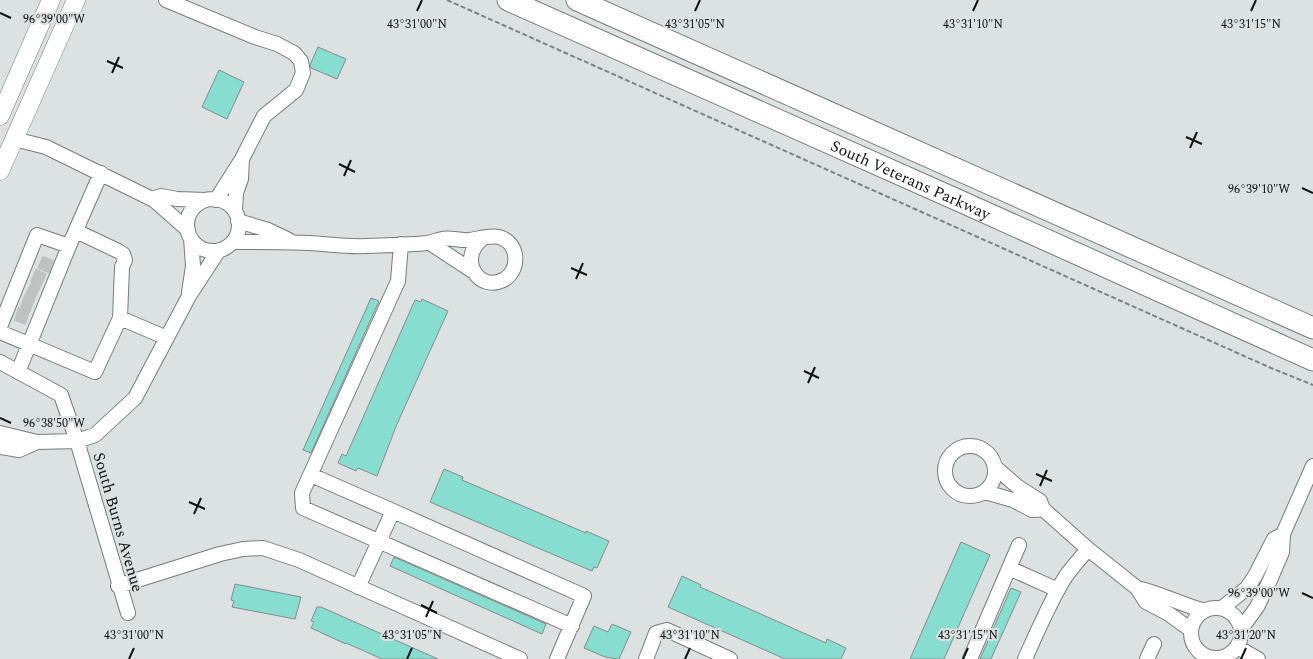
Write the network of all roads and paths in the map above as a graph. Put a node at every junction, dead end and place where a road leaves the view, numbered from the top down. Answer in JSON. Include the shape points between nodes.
{"nodes":[{"id":1,"x":51,"y":0,"type":"edge"},
{"id":2,"x":76,"y":0,"type":"edge"},
{"id":3,"x":166,"y":0,"type":"edge"},
{"id":4,"x":447,"y":0,"type":"edge"},
{"id":5,"x":508,"y":0,"type":"edge"},
{"id":6,"x":577,"y":0,"type":"edge"},
{"id":7,"x":605,"y":6,"type":"edge"},
{"id":8,"x":1,"y":111,"type":"edge"},
{"id":9,"x":14,"y":139,"type":"junction"},
{"id":10,"x":242,"y":160,"type":"junction"},
{"id":11,"x":0,"y":172,"type":"edge"},
{"id":12,"x":101,"y":173,"type":"junction"},
{"id":13,"x":152,"y":199,"type":"junction"},
{"id":14,"x":213,"y":200,"type":"junction"},
{"id":15,"x":237,"y":216,"type":"junction"},
{"id":16,"x":76,"y":231,"type":"junction"},
{"id":17,"x":190,"y":234,"type":"junction"},
{"id":18,"x":482,"y":239,"type":"junction"},
{"id":19,"x":233,"y":242,"type":"junction"},
{"id":20,"x":295,"y":243,"type":"junction"},
{"id":21,"x":430,"y":243,"type":"junction"},
{"id":22,"x":402,"y":244,"type":"junction"},
{"id":23,"x":69,"y":246,"type":"junction"},
{"id":24,"x":219,"y":250,"type":"junction"},
{"id":25,"x":45,"y":264,"type":"junction"},
{"id":26,"x":474,"y":272,"type":"junction"},
{"id":27,"x":189,"y":296,"type":"junction"},
{"id":28,"x":30,"y":297,"type":"junction"},
{"id":29,"x":120,"y":318,"type":"junction"},
{"id":30,"x":0,"y":327,"type":"edge"},
{"id":31,"x":1313,"y":328,"type":"edge"},
{"id":32,"x":0,"y":332,"type":"edge"},
{"id":33,"x":166,"y":338,"type":"junction"},
{"id":34,"x":30,"y":344,"type":"junction"},
{"id":35,"x":1313,"y":360,"type":"edge"},
{"id":36,"x":0,"y":362,"type":"edge"},
{"id":37,"x":18,"y":372,"type":"junction"},
{"id":38,"x":1313,"y":385,"type":"edge"},
{"id":39,"x":0,"y":433,"type":"edge"},
{"id":40,"x":76,"y":441,"type":"junction"},
{"id":41,"x":37,"y":442,"type":"junction"},
{"id":42,"x":0,"y":447,"type":"edge"},
{"id":43,"x":995,"y":466,"type":"junction"},
{"id":44,"x":1313,"y":466,"type":"edge"},
{"id":45,"x":310,"y":475,"type":"junction"},
{"id":46,"x":985,"y":492,"type":"junction"},
{"id":47,"x":1043,"y":509,"type":"junction"},
{"id":48,"x":393,"y":511,"type":"junction"},
{"id":49,"x":1283,"y":534,"type":"junction"},
{"id":50,"x":379,"y":540,"type":"junction"},
{"id":51,"x":1020,"y":545,"type":"dead end"},
{"id":52,"x":1088,"y":548,"type":"junction"},
{"id":53,"x":1009,"y":568,"type":"junction"},
{"id":54,"x":118,"y":586,"type":"junction"},
{"id":55,"x":358,"y":587,"type":"junction"},
{"id":56,"x":1137,"y":588,"type":"junction"},
{"id":57,"x":1058,"y":590,"type":"junction"},
{"id":58,"x":1222,"y":608,"type":"junction"},
{"id":59,"x":1202,"y":610,"type":"junction"},
{"id":60,"x":128,"y":613,"type":"dead end"},
{"id":61,"x":572,"y":626,"type":"junction"},
{"id":62,"x":1241,"y":629,"type":"junction"},
{"id":63,"x":1191,"y":630,"type":"junction"},
{"id":64,"x":1154,"y":644,"type":"dead end"},
{"id":65,"x":1237,"y":647,"type":"junction"},
{"id":66,"x":1205,"y":657,"type":"edge"},
{"id":67,"x":649,"y":658,"type":"edge"},
{"id":68,"x":1223,"y":658,"type":"edge"},
{"id":69,"x":520,"y":659,"type":"edge"},
{"id":70,"x":557,"y":659,"type":"edge"},
{"id":71,"x":730,"y":659,"type":"edge"},
{"id":72,"x":970,"y":659,"type":"edge"},
{"id":73,"x":1025,"y":659,"type":"edge"},
{"id":74,"x":1147,"y":659,"type":"edge"},
{"id":75,"x":1258,"y":659,"type":"edge"}],
"edges":[{"from":1,"to":8,"type":"main road"},
{"from":2,"to":9,"type":"main road"},
{"from":3,"to":10,"type":"street","via":[[277,44],[301,61],[303,73],[296,90],[264,116]]},
{"from":4,"to":38,"type":"path"},
{"from":5,"to":35,"type":"highway","name":"South Veterans Parkway"},
{"from":6,"to":7,"type":"highway","name":"South Veterans Parkway"},
{"from":7,"to":31,"type":"highway","name":"South Veterans Parkway"},
{"from":9,"to":11,"type":"main road"},
{"from":9,"to":12,"type":"street","via":[[46,147]]},
{"from":10,"to":14,"type":"street"},
{"from":10,"to":15,"type":"street","via":[[236,193]]},
{"from":12,"to":13,"type":"street"},
{"from":12,"to":16,"type":"street"},
{"from":13,"to":14,"type":"street","via":[[161,196],[177,200]]},
{"from":13,"to":17,"type":"street"},
{"from":14,"to":15,"type":"street","via":[[229,204]]},
{"from":14,"to":17,"type":"street","via":[[204,201],[191,213],[188,221]]},
{"from":15,"to":19,"type":"street","via":[[237,235]]},
{"from":15,"to":20,"type":"street"},
{"from":16,"to":23,"type":"street"},
{"from":16,"to":29,"type":"street","via":[[123,254]]},
{"from":17,"to":24,"type":"street","via":[[203,249]]},
{"from":17,"to":27,"type":"street","via":[[193,266]]},
{"from":18,"to":21,"type":"street","via":[[444,238]]},
{"from":18,"to":26,"type":"street","via":[[470,258]]},
{"from":18,"to":26,"type":"street","via":[[496,236],[510,243],[515,264],[512,272],[500,281],[479,278]]},
{"from":19,"to":20,"type":"street"},
{"from":19,"to":24,"type":"street"},
{"from":20,"to":22,"type":"street"},
{"from":21,"to":22,"type":"street"},
{"from":21,"to":26,"type":"street"},
{"from":22,"to":45,"type":"street","via":[[398,281]]},
{"from":23,"to":25,"type":"street"},
{"from":23,"to":25,"type":"street","via":[[37,236]]},
{"from":24,"to":27,"type":"street"},
{"from":25,"to":28,"type":"street"},
{"from":25,"to":28,"type":"street"},
{"from":27,"to":33,"type":"street"},
{"from":28,"to":30,"type":"street"},
{"from":28,"to":34,"type":"street"},
{"from":29,"to":33,"type":"street"},
{"from":29,"to":34,"type":"street","via":[[95,372]]},
{"from":32,"to":34,"type":"street"},
{"from":33,"to":40,"type":"street","via":[[135,398],[95,435]]},
{"from":34,"to":37,"type":"street"},
{"from":36,"to":37,"type":"street","name":"South Burns Avenue"},
{"from":37,"to":40,"type":"street","name":"South Burns Avenue","via":[[61,395]]},
{"from":39,"to":41,"type":"street"},
{"from":40,"to":41,"type":"street"},
{"from":40,"to":54,"type":"street","name":"South Burns Avenue"},
{"from":41,"to":42,"type":"street","via":[[19,450]]},
{"from":43,"to":46,"type":"street","via":[[992,482]]},
{"from":43,"to":46,"type":"street","via":[[987,453],[973,446],[957,450],[947,462],[947,478],[956,491],[972,496]]},
{"from":43,"to":47,"type":"street","via":[[1040,501]]},
{"from":44,"to":49,"type":"street"},
{"from":45,"to":48,"type":"street"},
{"from":45,"to":50,"type":"street","via":[[302,493],[304,508]]},
{"from":46,"to":47,"type":"street","via":[[1013,500],[1032,510]]},
{"from":47,"to":52,"type":"street"},
{"from":48,"to":50,"type":"street"},
{"from":48,"to":61,"type":"street","via":[[584,596]]},
{"from":49,"to":58,"type":"street","via":[[1274,539],[1247,588]]},
{"from":49,"to":62,"type":"street","via":[[1282,552],[1270,580],[1257,607]]},
{"from":50,"to":55,"type":"street"},
{"from":50,"to":61,"type":"street"},
{"from":51,"to":53,"type":"street"},
{"from":52,"to":56,"type":"street"},
{"from":52,"to":57,"type":"street"},
{"from":53,"to":57,"type":"street"},
{"from":53,"to":72,"type":"street"},
{"from":54,"to":55,"type":"street","via":[[220,554],[264,548]]},
{"from":54,"to":60,"type":"street","name":"South Burns Avenue"},
{"from":55,"to":69,"type":"street"},
{"from":56,"to":59,"type":"street"},
{"from":56,"to":63,"type":"street","via":[[1146,602]]},
{"from":57,"to":73,"type":"street"},
{"from":58,"to":59,"type":"street"},
{"from":58,"to":62,"type":"street","via":[[1239,620]]},
{"from":59,"to":63,"type":"street"},
{"from":61,"to":70,"type":"street"},
{"from":62,"to":65,"type":"street"},
{"from":63,"to":66,"type":"street","via":[[1193,643]]},
{"from":64,"to":74,"type":"street"},
{"from":65,"to":68,"type":"street"},
{"from":65,"to":75,"type":"street"},
{"from":66,"to":68,"type":"street"},
{"from":67,"to":71,"type":"street","via":[[656,633],[667,630]]}]}
